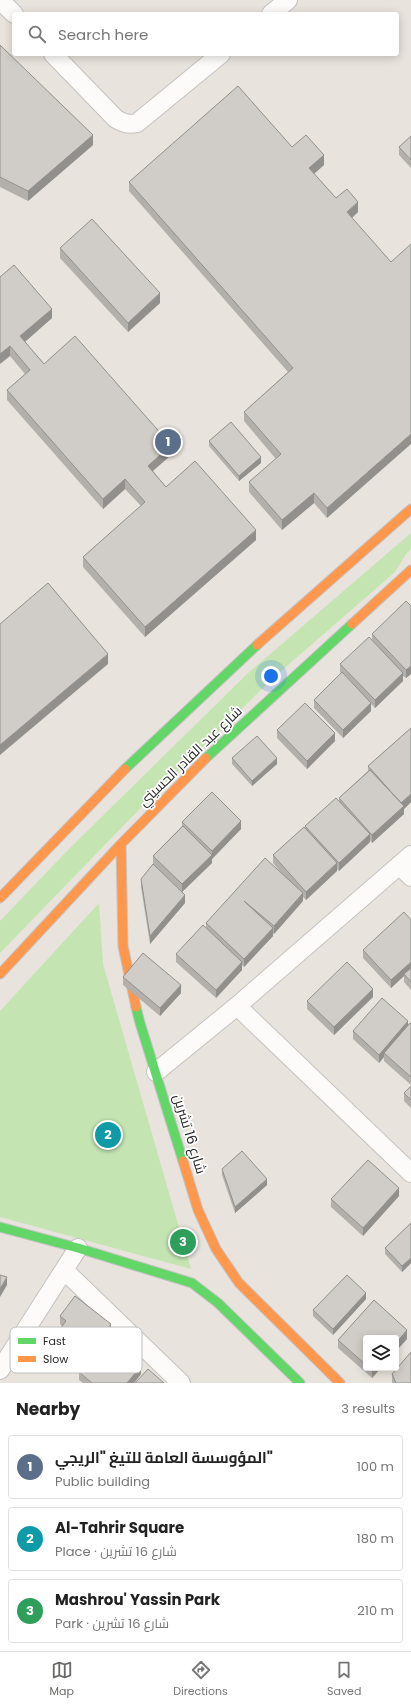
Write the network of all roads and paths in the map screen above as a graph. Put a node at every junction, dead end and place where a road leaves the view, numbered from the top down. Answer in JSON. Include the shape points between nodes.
{"nodes":[{"id":1,"x":288,"y":0,"type":"edge"},
{"id":2,"x":273,"y":12,"type":"edge"},
{"id":3,"x":55,"y":56,"type":"edge"},
{"id":4,"x":220,"y":56,"type":"edge"},
{"id":5,"x":411,"y":509,"type":"edge"},
{"id":6,"x":411,"y":570,"type":"edge"},
{"id":7,"x":121,"y":844,"type":"junction"},
{"id":8,"x":407,"y":866,"type":"edge"},
{"id":9,"x":0,"y":898,"type":"edge"},
{"id":10,"x":0,"y":974,"type":"edge"},
{"id":11,"x":238,"y":1006,"type":"junction"},
{"id":12,"x":156,"y":1072,"type":"junction"},
{"id":13,"x":411,"y":1174,"type":"edge"},
{"id":14,"x":0,"y":1227,"type":"edge"},
{"id":15,"x":78,"y":1248,"type":"junction"},
{"id":16,"x":64,"y":1270,"type":"junction"},
{"id":17,"x":28,"y":1327,"type":"edge"},
{"id":18,"x":123,"y":1327,"type":"edge"},
{"id":19,"x":142,"y":1345,"type":"edge"},
{"id":20,"x":10,"y":1354,"type":"edge"},
{"id":21,"x":0,"y":1370,"type":"edge"},
{"id":22,"x":181,"y":1383,"type":"edge"},
{"id":23,"x":300,"y":1383,"type":"edge"},
{"id":24,"x":340,"y":1383,"type":"edge"}],
"edges":[{"from":1,"to":2,"type":"street"},
{"from":3,"to":4,"type":"street","via":[[116,119],[130,124],[137,123]]},
{"from":5,"to":9,"type":"main road","via":[[263,639],[155,740]]},
{"from":6,"to":7,"type":"main road","name":"شارع عبد القادر الحسيني","via":[[223,741]]},
{"from":7,"to":10,"type":"main road","name":"شارع عبد القادر الحسيني"},
{"from":7,"to":12,"type":"main road","name":"شارع 16 تشرين","via":[[123,946],[140,1023]]},
{"from":8,"to":11,"type":"street"},
{"from":11,"to":12,"type":"street"},
{"from":11,"to":13,"type":"street"},
{"from":12,"to":24,"type":"main road","name":"شارع 16 تشرين","via":[[198,1210],[216,1249],[239,1283]]},
{"from":14,"to":15,"type":"main road"},
{"from":15,"to":16,"type":"street"},
{"from":15,"to":23,"type":"main road","via":[[192,1283],[218,1303]]},
{"from":16,"to":17,"type":"street"},
{"from":16,"to":18,"type":"street"},
{"from":19,"to":22,"type":"street"},
{"from":20,"to":21,"type":"street"}]}
